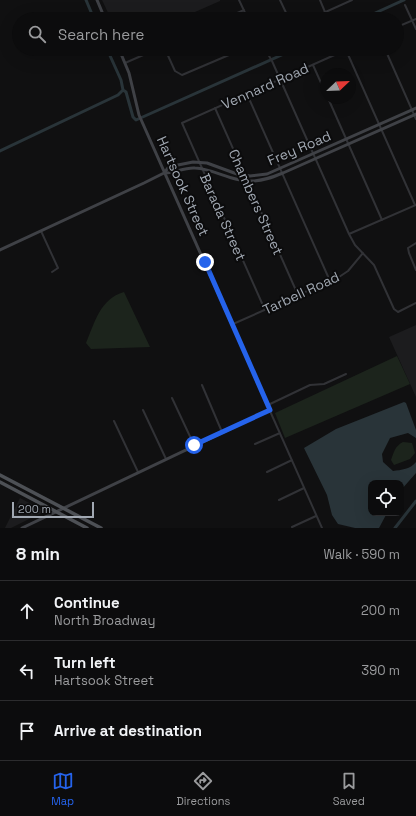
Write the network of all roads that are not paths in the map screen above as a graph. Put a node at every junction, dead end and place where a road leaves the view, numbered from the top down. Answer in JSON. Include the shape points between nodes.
{"nodes":[{"id":1,"x":97,"y":0,"type":"edge"},
{"id":2,"x":239,"y":0,"type":"edge"},
{"id":3,"x":280,"y":0,"type":"edge"},
{"id":4,"x":320,"y":0,"type":"edge"},
{"id":5,"x":352,"y":0,"type":"edge"},
{"id":6,"x":405,"y":5,"type":"dead end"},
{"id":7,"x":244,"y":10,"type":"joint"},
{"id":8,"x":103,"y":12,"type":"edge"},
{"id":9,"x":240,"y":12,"type":"edge"},
{"id":10,"x":286,"y":12,"type":"edge"},
{"id":11,"x":325,"y":12,"type":"joint"},
{"id":12,"x":416,"y":19,"type":"edge"},
{"id":13,"x":412,"y":20,"type":"junction"},
{"id":14,"x":404,"y":24,"type":"edge"},
{"id":15,"x":416,"y":30,"type":"edge"},
{"id":16,"x":122,"y":56,"type":"edge"},
{"id":17,"x":141,"y":56,"type":"edge"},
{"id":18,"x":168,"y":56,"type":"edge"},
{"id":19,"x":228,"y":56,"type":"edge"},
{"id":20,"x":270,"y":56,"type":"edge"},
{"id":21,"x":332,"y":56,"type":"edge"},
{"id":22,"x":350,"y":56,"type":"edge"},
{"id":23,"x":388,"y":56,"type":"edge"},
{"id":24,"x":125,"y":63,"type":"junction"},
{"id":25,"x":313,"y":65,"type":"junction"},
{"id":26,"x":280,"y":79,"type":"junction"},
{"id":27,"x":320,"y":81,"type":"edge"},
{"id":28,"x":248,"y":94,"type":"junction"},
{"id":29,"x":331,"y":104,"type":"edge"},
{"id":30,"x":215,"y":108,"type":"junction"},
{"id":31,"x":414,"y":109,"type":"edge"},
{"id":32,"x":415,"y":114,"type":"edge"},
{"id":33,"x":416,"y":119,"type":"edge"},
{"id":34,"x":182,"y":123,"type":"joint"},
{"id":35,"x":379,"y":125,"type":"junction"},
{"id":36,"x":381,"y":129,"type":"junction"},
{"id":37,"x":346,"y":140,"type":"junction"},
{"id":38,"x":348,"y":144,"type":"junction"},
{"id":39,"x":313,"y":154,"type":"junction"},
{"id":40,"x":315,"y":159,"type":"junction"},
{"id":41,"x":199,"y":162,"type":"junction"},
{"id":42,"x":202,"y":168,"type":"junction"},
{"id":43,"x":280,"y":169,"type":"junction"},
{"id":44,"x":164,"y":173,"type":"junction"},
{"id":45,"x":283,"y":173,"type":"junction"},
{"id":46,"x":244,"y":175,"type":"junction"},
{"id":47,"x":247,"y":181,"type":"junction"},
{"id":48,"x":415,"y":205,"type":"edge"},
{"id":49,"x":382,"y":220,"type":"junction"},
{"id":50,"x":41,"y":231,"type":"junction"},
{"id":51,"x":349,"y":234,"type":"junction"},
{"id":52,"x":416,"y":243,"type":"edge"},
{"id":53,"x":0,"y":250,"type":"edge"},
{"id":54,"x":363,"y":253,"type":"junction"},
{"id":55,"x":416,"y":270,"type":"edge"},
{"id":56,"x":52,"y":272,"type":"dead end"},
{"id":57,"x":330,"y":281,"type":"junction"},
{"id":58,"x":298,"y":296,"type":"junction"},
{"id":59,"x":416,"y":303,"type":"edge"},
{"id":60,"x":265,"y":310,"type":"junction"},
{"id":61,"x":233,"y":324,"type":"junction"},
{"id":62,"x":346,"y":374,"type":"dead end"},
{"id":63,"x":202,"y":385,"type":"dead end"},
{"id":64,"x":172,"y":398,"type":"dead end"},
{"id":65,"x":268,"y":405,"type":"junction"},
{"id":66,"x":143,"y":410,"type":"dead end"},
{"id":67,"x":270,"y":410,"type":"junction"},
{"id":68,"x":114,"y":421,"type":"dead end"},
{"id":69,"x":222,"y":432,"type":"junction"},
{"id":70,"x":280,"y":433,"type":"junction"},
{"id":71,"x":255,"y":444,"type":"dead end"},
{"id":72,"x":194,"y":445,"type":"junction"},
{"id":73,"x":166,"y":459,"type":"junction"},
{"id":74,"x":292,"y":460,"type":"junction"},
{"id":75,"x":138,"y":472,"type":"junction"},
{"id":76,"x":267,"y":472,"type":"dead end"},
{"id":77,"x":0,"y":475,"type":"edge"},
{"id":78,"x":0,"y":482,"type":"edge"},
{"id":79,"x":13,"y":482,"type":"junction"},
{"id":80,"x":10,"y":488,"type":"junction"},
{"id":81,"x":304,"y":488,"type":"junction"},
{"id":82,"x":280,"y":500,"type":"dead end"},
{"id":83,"x":63,"y":508,"type":"junction"},
{"id":84,"x":56,"y":512,"type":"junction"},
{"id":85,"x":316,"y":516,"type":"junction"},
{"id":86,"x":292,"y":527,"type":"edge"},
{"id":87,"x":22,"y":528,"type":"edge"},
{"id":88,"x":87,"y":528,"type":"edge"},
{"id":89,"x":101,"y":528,"type":"edge"},
{"id":90,"x":322,"y":528,"type":"edge"}],
"edges":[{"from":1,"to":8,"type":"street"},
{"from":2,"to":7,"type":"street"},
{"from":3,"to":10,"type":"street"},
{"from":4,"to":11,"type":"street"},
{"from":5,"to":11,"type":"street"},
{"from":6,"to":13,"type":"street"},
{"from":7,"to":9,"type":"street"},
{"from":12,"to":13,"type":"street"},
{"from":13,"to":14,"type":"street"},
{"from":13,"to":15,"type":"street"},
{"from":16,"to":24,"type":"street","name":"Hartsook Street"},
{"from":17,"to":24,"type":"street"},
{"from":18,"to":19,"type":"street","via":[[175,71],[180,75],[186,75]]},
{"from":20,"to":26,"type":"street"},
{"from":21,"to":25,"type":"street","name":"Vennard Road"},
{"from":22,"to":35,"type":"street"},
{"from":23,"to":31,"type":"street"},
{"from":24,"to":44,"type":"street","name":"Hartsook Street","via":[[139,115]]},
{"from":25,"to":26,"type":"street","name":"Vennard Road"},
{"from":25,"to":27,"type":"street"},
{"from":26,"to":28,"type":"street","name":"Vennard Road"},
{"from":26,"to":39,"type":"street"},
{"from":28,"to":30,"type":"street","name":"Vennard Road"},
{"from":28,"to":43,"type":"street"},
{"from":29,"to":37,"type":"street"},
{"from":30,"to":34,"type":"street","name":"Vennard Road"},
{"from":30,"to":46,"type":"street","name":"Chambers Street"},
{"from":31,"to":32,"type":"street"},
{"from":31,"to":35,"type":"street","name":"Frey Road"},
{"from":32,"to":33,"type":"street"},
{"from":32,"to":36,"type":"street","name":"Frey Road"},
{"from":34,"to":41,"type":"street","name":"Barada Street"},
{"from":35,"to":36,"type":"street"},
{"from":35,"to":37,"type":"street","name":"Frey Road"},
{"from":36,"to":38,"type":"street","name":"Frey Road"},
{"from":36,"to":48,"type":"street"},
{"from":37,"to":38,"type":"street"},
{"from":37,"to":39,"type":"street","name":"Frey Road"},
{"from":38,"to":40,"type":"street","name":"Frey Road"},
{"from":38,"to":49,"type":"street"},
{"from":39,"to":40,"type":"street"},
{"from":39,"to":43,"type":"street","name":"Frey Road"},
{"from":40,"to":45,"type":"street","name":"Frey Road"},
{"from":40,"to":51,"type":"street"},
{"from":41,"to":42,"type":"street","name":"Barada Street"},
{"from":41,"to":44,"type":"street","name":"Frey Road","via":[[168,168]]},
{"from":41,"to":46,"type":"street","name":"Frey Road"},
{"from":42,"to":44,"type":"street","name":"Frey Road"},
{"from":42,"to":47,"type":"street","name":"Frey Road"},
{"from":42,"to":60,"type":"street","name":"Barada Street"},
{"from":43,"to":45,"type":"street"},
{"from":43,"to":46,"type":"street","name":"Frey Road","via":[[261,175]]},
{"from":44,"to":50,"type":"street","name":"Frey Road"},
{"from":44,"to":61,"type":"street","name":"Hartsook Street"},
{"from":45,"to":47,"type":"street","name":"Frey Road","via":[[260,181]]},
{"from":45,"to":57,"type":"street"},
{"from":46,"to":47,"type":"street","name":"Chambers Street"},
{"from":47,"to":58,"type":"street","name":"Chambers Street"},
{"from":48,"to":49,"type":"street"},
{"from":49,"to":51,"type":"street"},
{"from":50,"to":53,"type":"street","name":"Frey Road"},
{"from":50,"to":56,"type":"street","via":[[58,268]]},
{"from":51,"to":54,"type":"street"},
{"from":52,"to":55,"type":"street","via":[[408,248]]},
{"from":54,"to":57,"type":"street","name":"Tarbell Road","via":[[348,271]]},
{"from":54,"to":59,"type":"street","via":[[374,265],[394,309],[398,312]]},
{"from":57,"to":58,"type":"street","name":"Tarbell Road"},
{"from":58,"to":60,"type":"street","name":"Tarbell Road"},
{"from":60,"to":61,"type":"street","name":"Tarbell Road"},
{"from":61,"to":65,"type":"street","name":"Hartsook Street"},
{"from":62,"to":65,"type":"street","via":[[324,384],[310,385]]},
{"from":63,"to":69,"type":"street"},
{"from":64,"to":72,"type":"street"},
{"from":65,"to":67,"type":"street","name":"Hartsook Street"},
{"from":66,"to":73,"type":"street"},
{"from":67,"to":69,"type":"street"},
{"from":67,"to":70,"type":"street","name":"Hartsook Street"},
{"from":68,"to":75,"type":"street"},
{"from":69,"to":72,"type":"street"},
{"from":70,"to":71,"type":"street"},
{"from":70,"to":74,"type":"street","name":"Hartsook Street"},
{"from":72,"to":73,"type":"street"},
{"from":73,"to":75,"type":"street"},
{"from":74,"to":76,"type":"street"},
{"from":74,"to":81,"type":"street","name":"Hartsook Street"},
{"from":75,"to":83,"type":"street"},
{"from":77,"to":79,"type":"main road"},
{"from":78,"to":80,"type":"main road"},
{"from":79,"to":80,"type":"main road"},
{"from":79,"to":83,"type":"main road"},
{"from":80,"to":84,"type":"main road"},
{"from":81,"to":82,"type":"street"},
{"from":81,"to":85,"type":"street","name":"Hartsook Street"},
{"from":83,"to":84,"type":"street"},
{"from":83,"to":89,"type":"main road"},
{"from":84,"to":87,"type":"street"},
{"from":84,"to":88,"type":"main road"},
{"from":85,"to":86,"type":"street"},
{"from":85,"to":90,"type":"street","name":"Hartsook Street"}]}
